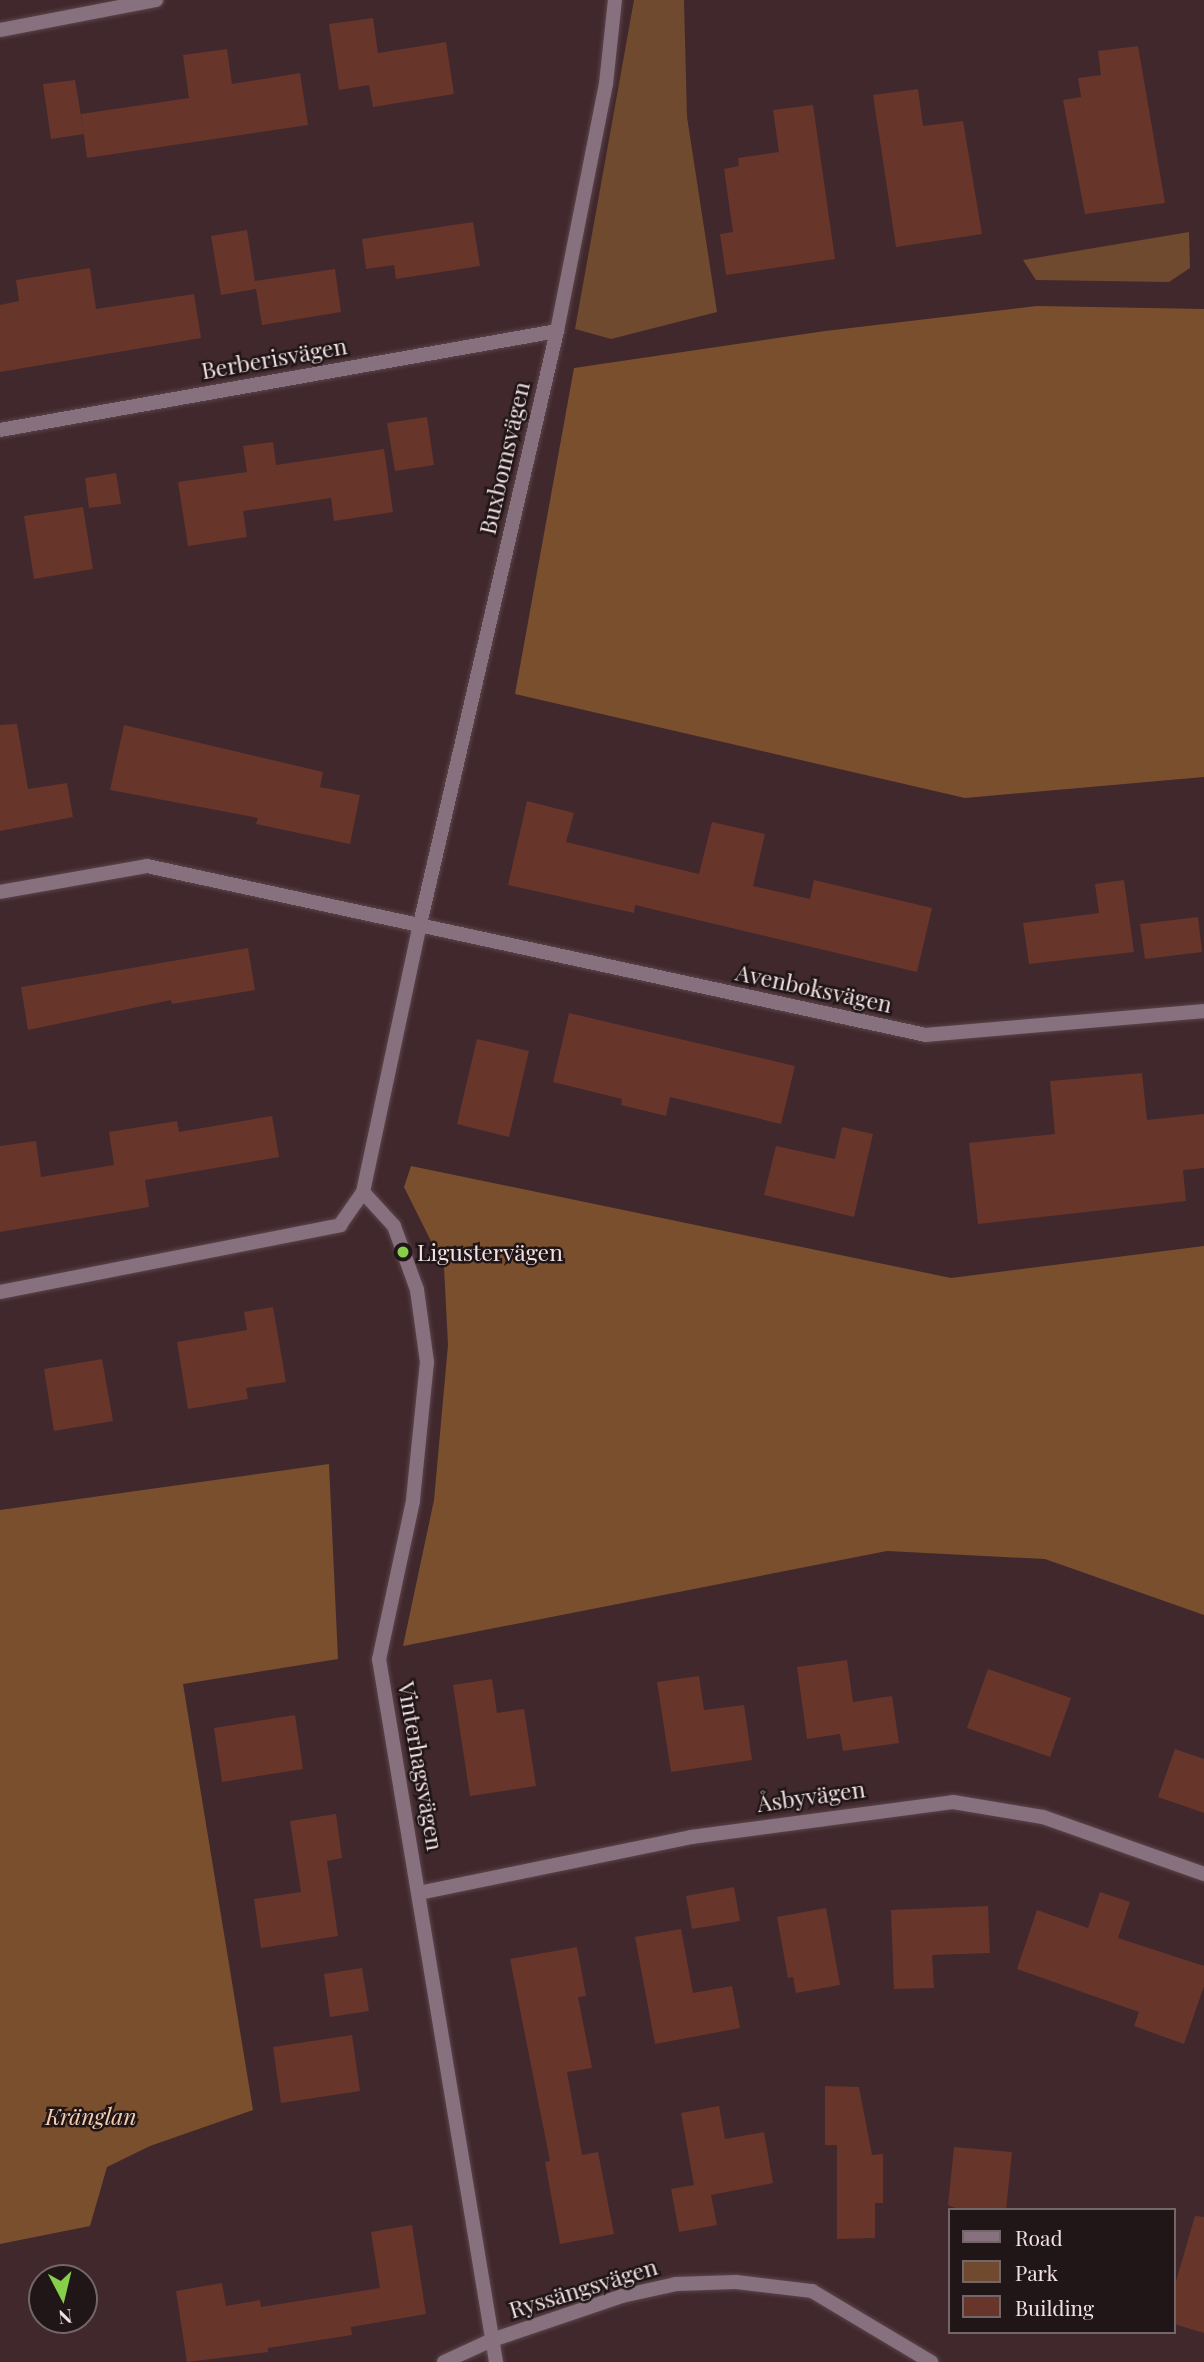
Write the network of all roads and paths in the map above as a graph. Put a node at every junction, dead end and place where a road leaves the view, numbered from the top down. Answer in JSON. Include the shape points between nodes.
{"nodes":[{"id":1,"x":156,"y":0,"type":"edge"},
{"id":2,"x":615,"y":0,"type":"edge"},
{"id":3,"x":0,"y":30,"type":"edge"},
{"id":4,"x":556,"y":331,"type":"junction"},
{"id":5,"x":0,"y":430,"type":"edge"},
{"id":6,"x":0,"y":892,"type":"edge"},
{"id":7,"x":420,"y":924,"type":"junction"},
{"id":8,"x":1204,"y":1011,"type":"edge"},
{"id":9,"x":363,"y":1192,"type":"junction"},
{"id":10,"x":0,"y":1292,"type":"edge"},
{"id":11,"x":1204,"y":1874,"type":"edge"},
{"id":12,"x":419,"y":1893,"type":"junction"},
{"id":13,"x":492,"y":2340,"type":"junction"},
{"id":14,"x":444,"y":2362,"type":"edge"},
{"id":15,"x":496,"y":2362,"type":"edge"},
{"id":16,"x":931,"y":2362,"type":"edge"}],
"edges":[{"from":1,"to":3,"type":"street"},
{"from":2,"to":4,"type":"street","name":"Buxbomsvägen","via":[[606,85]]},
{"from":4,"to":5,"type":"street","name":"Berberisvägen"},
{"from":4,"to":7,"type":"street","name":"Buxbomsvägen"},
{"from":6,"to":7,"type":"street","via":[[148,866]]},
{"from":7,"to":8,"type":"street","name":"Avenboksvägen","via":[[926,1035]]},
{"from":7,"to":9,"type":"street"},
{"from":9,"to":10,"type":"street","via":[[340,1225]]},
{"from":9,"to":12,"type":"street","name":"Vinterhagsvägen","via":[[394,1226],[417,1290],[427,1362],[413,1501],[379,1659]]},
{"from":11,"to":12,"type":"street","name":"Åsbyvägen","via":[[1043,1817],[953,1802],[691,1836]]},
{"from":12,"to":13,"type":"street","name":"Vinterhagsvägen"},
{"from":13,"to":14,"type":"street","name":"Ryssängsvägen"},
{"from":13,"to":15,"type":"street","name":"Vinterhagsvägen"},
{"from":13,"to":16,"type":"street","name":"Ryssängsvägen","via":[[622,2296],[677,2284],[736,2282],[812,2291]]}]}
